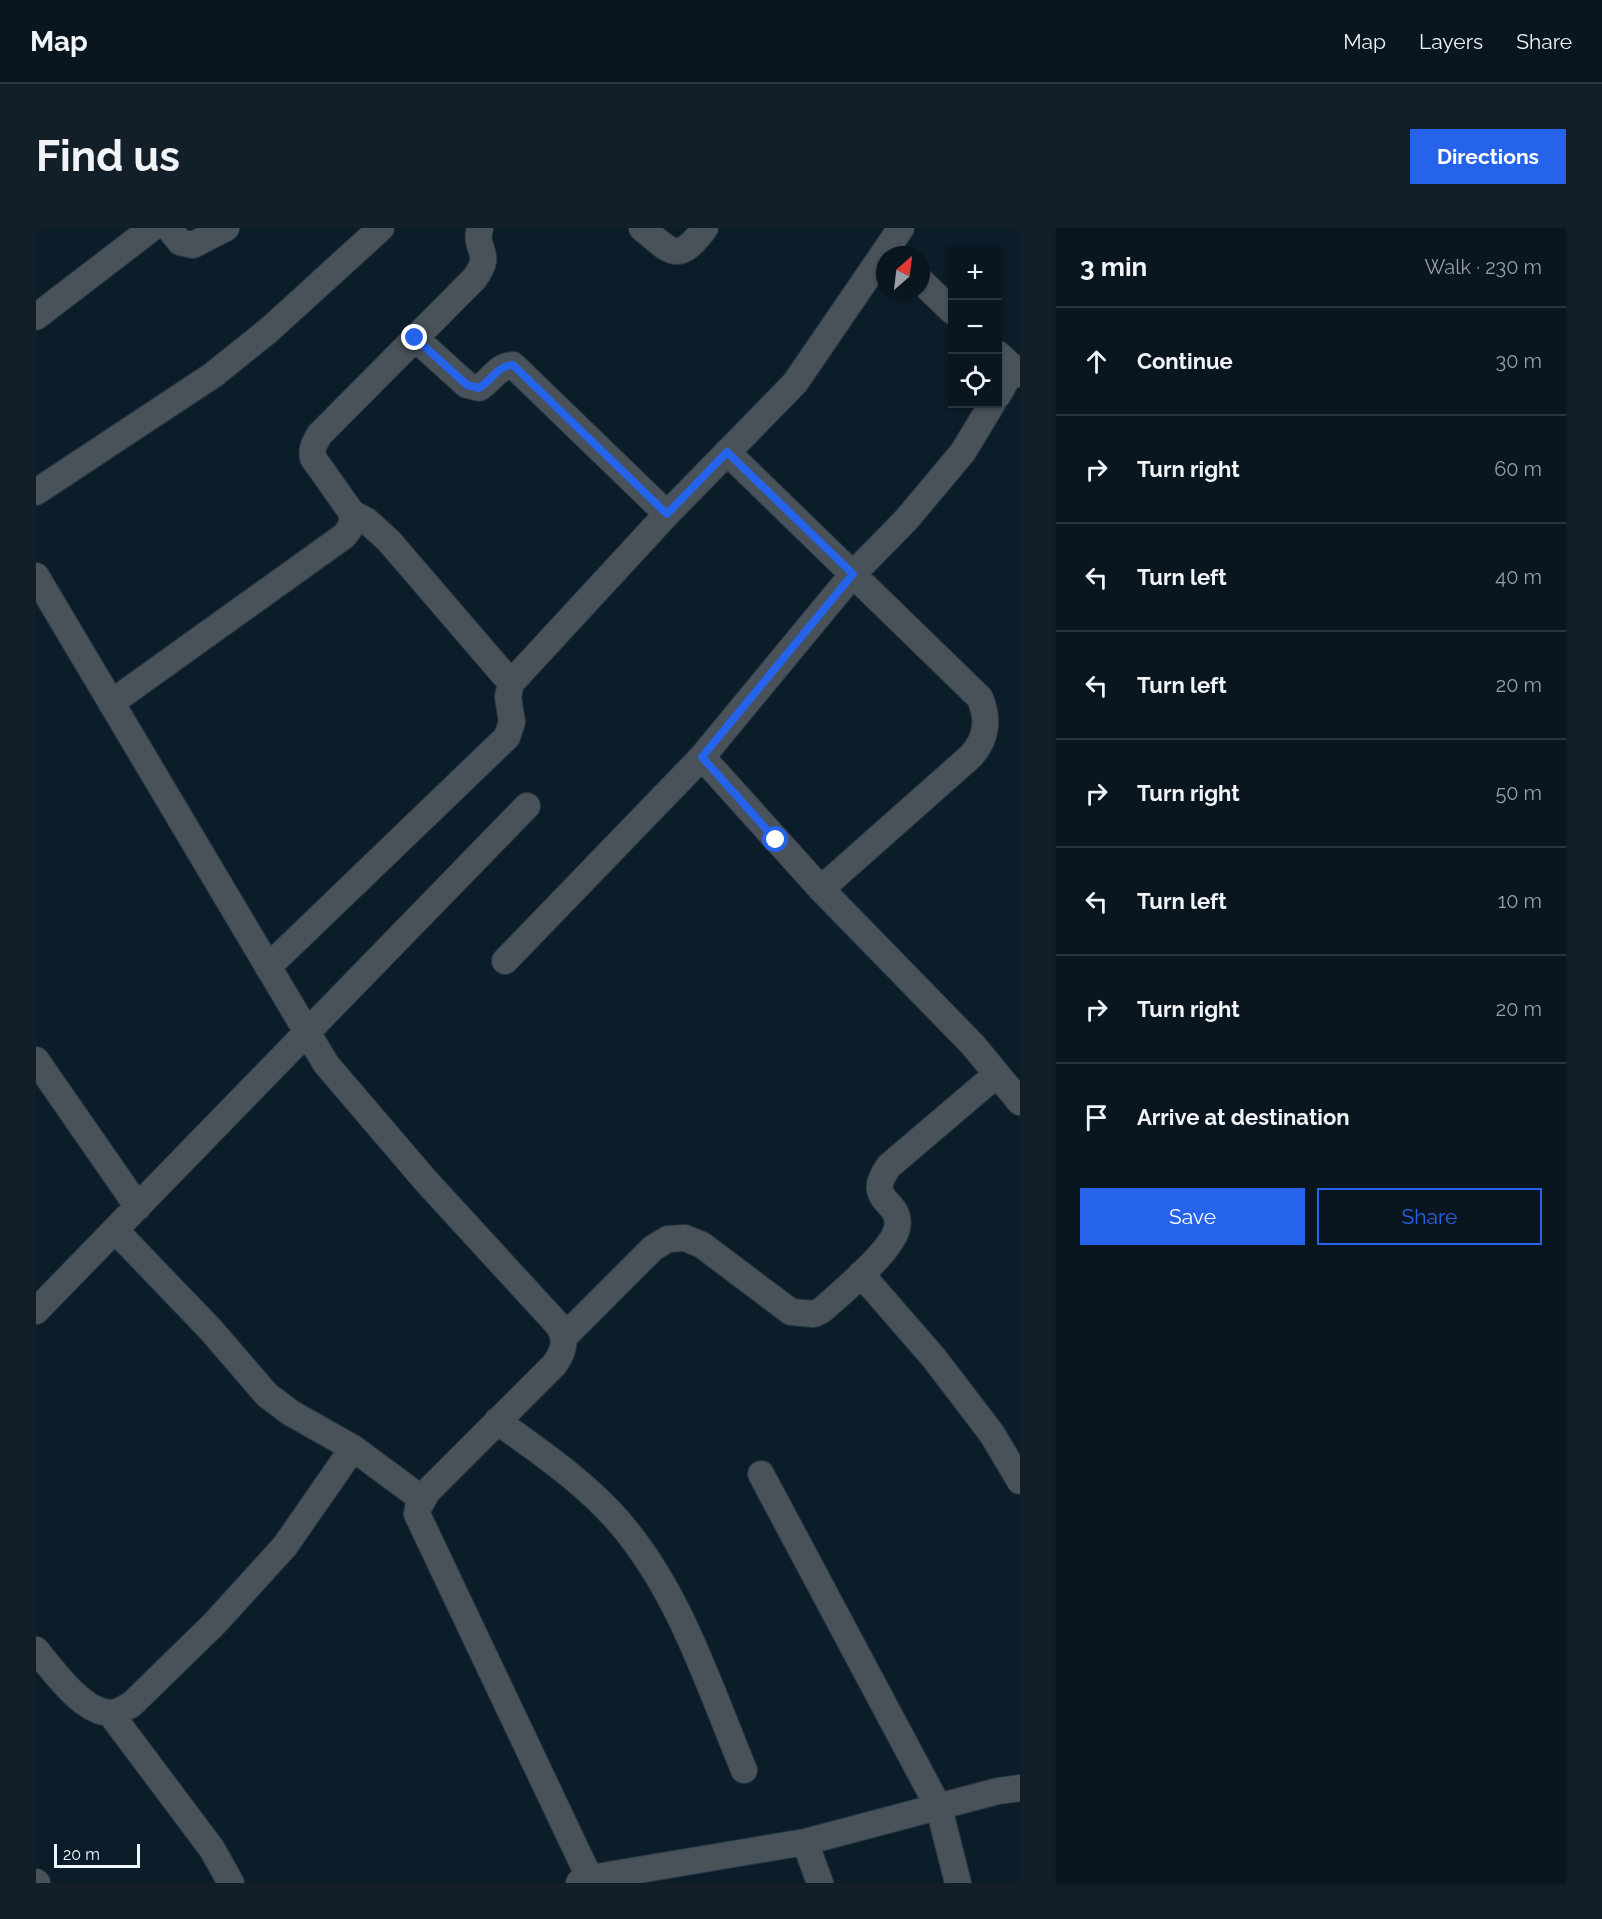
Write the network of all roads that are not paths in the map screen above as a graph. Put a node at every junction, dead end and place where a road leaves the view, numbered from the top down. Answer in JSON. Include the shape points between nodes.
{"nodes":[{"id":1,"x":152,"y":228,"type":"edge"},
{"id":2,"x":169,"y":228,"type":"edge"},
{"id":3,"x":226,"y":228,"type":"edge"},
{"id":4,"x":381,"y":228,"type":"edge"},
{"id":5,"x":480,"y":228,"type":"edge"},
{"id":6,"x":642,"y":228,"type":"edge"},
{"id":7,"x":705,"y":228,"type":"edge"},
{"id":8,"x":894,"y":244,"type":"edge"},
{"id":9,"x":930,"y":290,"type":"edge"},
{"id":10,"x":948,"y":307,"type":"edge"},
{"id":11,"x":36,"y":317,"type":"edge"},
{"id":12,"x":415,"y":338,"type":"junction"},
{"id":13,"x":1010,"y":365,"type":"edge"},
{"id":14,"x":1002,"y":385,"type":"edge"},
{"id":15,"x":990,"y":408,"type":"edge"},
{"id":16,"x":727,"y":452,"type":"junction"},
{"id":17,"x":36,"y":492,"type":"edge"},
{"id":18,"x":352,"y":513,"type":"junction"},
{"id":19,"x":667,"y":514,"type":"junction"},
{"id":20,"x":853,"y":574,"type":"junction"},
{"id":21,"x":36,"y":576,"type":"edge"},
{"id":22,"x":511,"y":683,"type":"junction"},
{"id":23,"x":111,"y":703,"type":"junction"},
{"id":24,"x":702,"y":757,"type":"junction"},
{"id":25,"x":527,"y":806,"type":"dead end"},
{"id":26,"x":821,"y":889,"type":"junction"},
{"id":27,"x":505,"y":960,"type":"dead end"},
{"id":28,"x":268,"y":967,"type":"junction"},
{"id":29,"x":308,"y":1032,"type":"junction"},
{"id":30,"x":36,"y":1060,"type":"edge"},
{"id":31,"x":997,"y":1074,"type":"junction"},
{"id":32,"x":1020,"y":1102,"type":"edge"},
{"id":33,"x":138,"y":1207,"type":"junction"},
{"id":34,"x":115,"y":1230,"type":"junction"},
{"id":35,"x":861,"y":1274,"type":"junction"},
{"id":36,"x":36,"y":1311,"type":"edge"},
{"id":37,"x":565,"y":1336,"type":"junction"},
{"id":38,"x":498,"y":1421,"type":"junction"},
{"id":39,"x":353,"y":1448,"type":"junction"},
{"id":40,"x":761,"y":1474,"type":"dead end"},
{"id":41,"x":1020,"y":1481,"type":"edge"},
{"id":42,"x":422,"y":1499,"type":"junction"},
{"id":43,"x":36,"y":1650,"type":"edge"},
{"id":44,"x":110,"y":1713,"type":"junction"},
{"id":45,"x":744,"y":1770,"type":"dead end"},
{"id":46,"x":1020,"y":1788,"type":"edge"},
{"id":47,"x":939,"y":1808,"type":"junction"},
{"id":48,"x":805,"y":1842,"type":"junction"},
{"id":49,"x":587,"y":1881,"type":"edge"},
{"id":50,"x":231,"y":1883,"type":"edge"},
{"id":51,"x":820,"y":1883,"type":"edge"},
{"id":52,"x":958,"y":1883,"type":"edge"}],
"edges":[{"from":1,"to":11,"type":"street"},
{"from":2,"to":3,"type":"street","via":[[180,242],[193,245]]},
{"from":4,"to":17,"type":"street","via":[[269,330],[213,375]]},
{"from":5,"to":12,"type":"street","via":[[479,241],[485,259],[482,268]]},
{"from":6,"to":7,"type":"street","via":[[667,249],[680,252],[692,246]]},
{"from":8,"to":16,"type":"street","via":[[795,383]]},
{"from":9,"to":10,"type":"street"},
{"from":12,"to":18,"type":"street","via":[[320,434],[311,451]]},
{"from":12,"to":19,"type":"street","via":[[473,388],[479,388],[500,368],[513,365]]},
{"from":13,"to":14,"type":"street"},
{"from":15,"to":20,"type":"street","via":[[963,452],[906,520]]},
{"from":16,"to":19,"type":"street"},
{"from":16,"to":20,"type":"street"},
{"from":18,"to":22,"type":"street","via":[[389,541]]},
{"from":18,"to":23,"type":"street","via":[[351,529],[344,536]]},
{"from":19,"to":22,"type":"street"},
{"from":20,"to":24,"type":"street"},
{"from":20,"to":26,"type":"street","via":[[980,698],[986,712],[985,730],[980,746],[971,756]]},
{"from":21,"to":23,"type":"street"},
{"from":22,"to":28,"type":"street","via":[[508,697],[512,722],[507,737]]},
{"from":23,"to":28,"type":"street"},
{"from":24,"to":26,"type":"street"},
{"from":24,"to":27,"type":"street"},
{"from":25,"to":29,"type":"street"},
{"from":26,"to":31,"type":"street"},
{"from":28,"to":29,"type":"street"},
{"from":29,"to":33,"type":"street"},
{"from":29,"to":37,"type":"street","via":[[326,1064]]},
{"from":30,"to":33,"type":"street"},
{"from":31,"to":32,"type":"street"},
{"from":31,"to":35,"type":"street","via":[[881,1177],[878,1187],[895,1213],[897,1230],[894,1239]]},
{"from":33,"to":34,"type":"street"},
{"from":34,"to":36,"type":"street"},
{"from":34,"to":39,"type":"street","via":[[267,1395]]},
{"from":35,"to":37,"type":"street","via":[[822,1310],[814,1314],[791,1312],[702,1245],[685,1238],[668,1239],[653,1248]]},
{"from":35,"to":41,"type":"street","via":[[992,1434]]},
{"from":37,"to":38,"type":"street","via":[[563,1350],[554,1365]]},
{"from":38,"to":42,"type":"street"},
{"from":38,"to":45,"type":"street","via":[[568,1473],[620,1522],[664,1585]]},
{"from":39,"to":42,"type":"street"},
{"from":39,"to":44,"type":"street","via":[[285,1546],[251,1584],[132,1704]]},
{"from":40,"to":47,"type":"street"},
{"from":42,"to":49,"type":"street","via":[[417,1514],[421,1525]]},
{"from":43,"to":44,"type":"street","via":[[76,1695],[95,1709]]},
{"from":44,"to":50,"type":"street","via":[[212,1849]]},
{"from":46,"to":47,"type":"street"},
{"from":47,"to":48,"type":"street"},
{"from":47,"to":52,"type":"street"},
{"from":48,"to":49,"type":"street"},
{"from":48,"to":51,"type":"street"}]}
